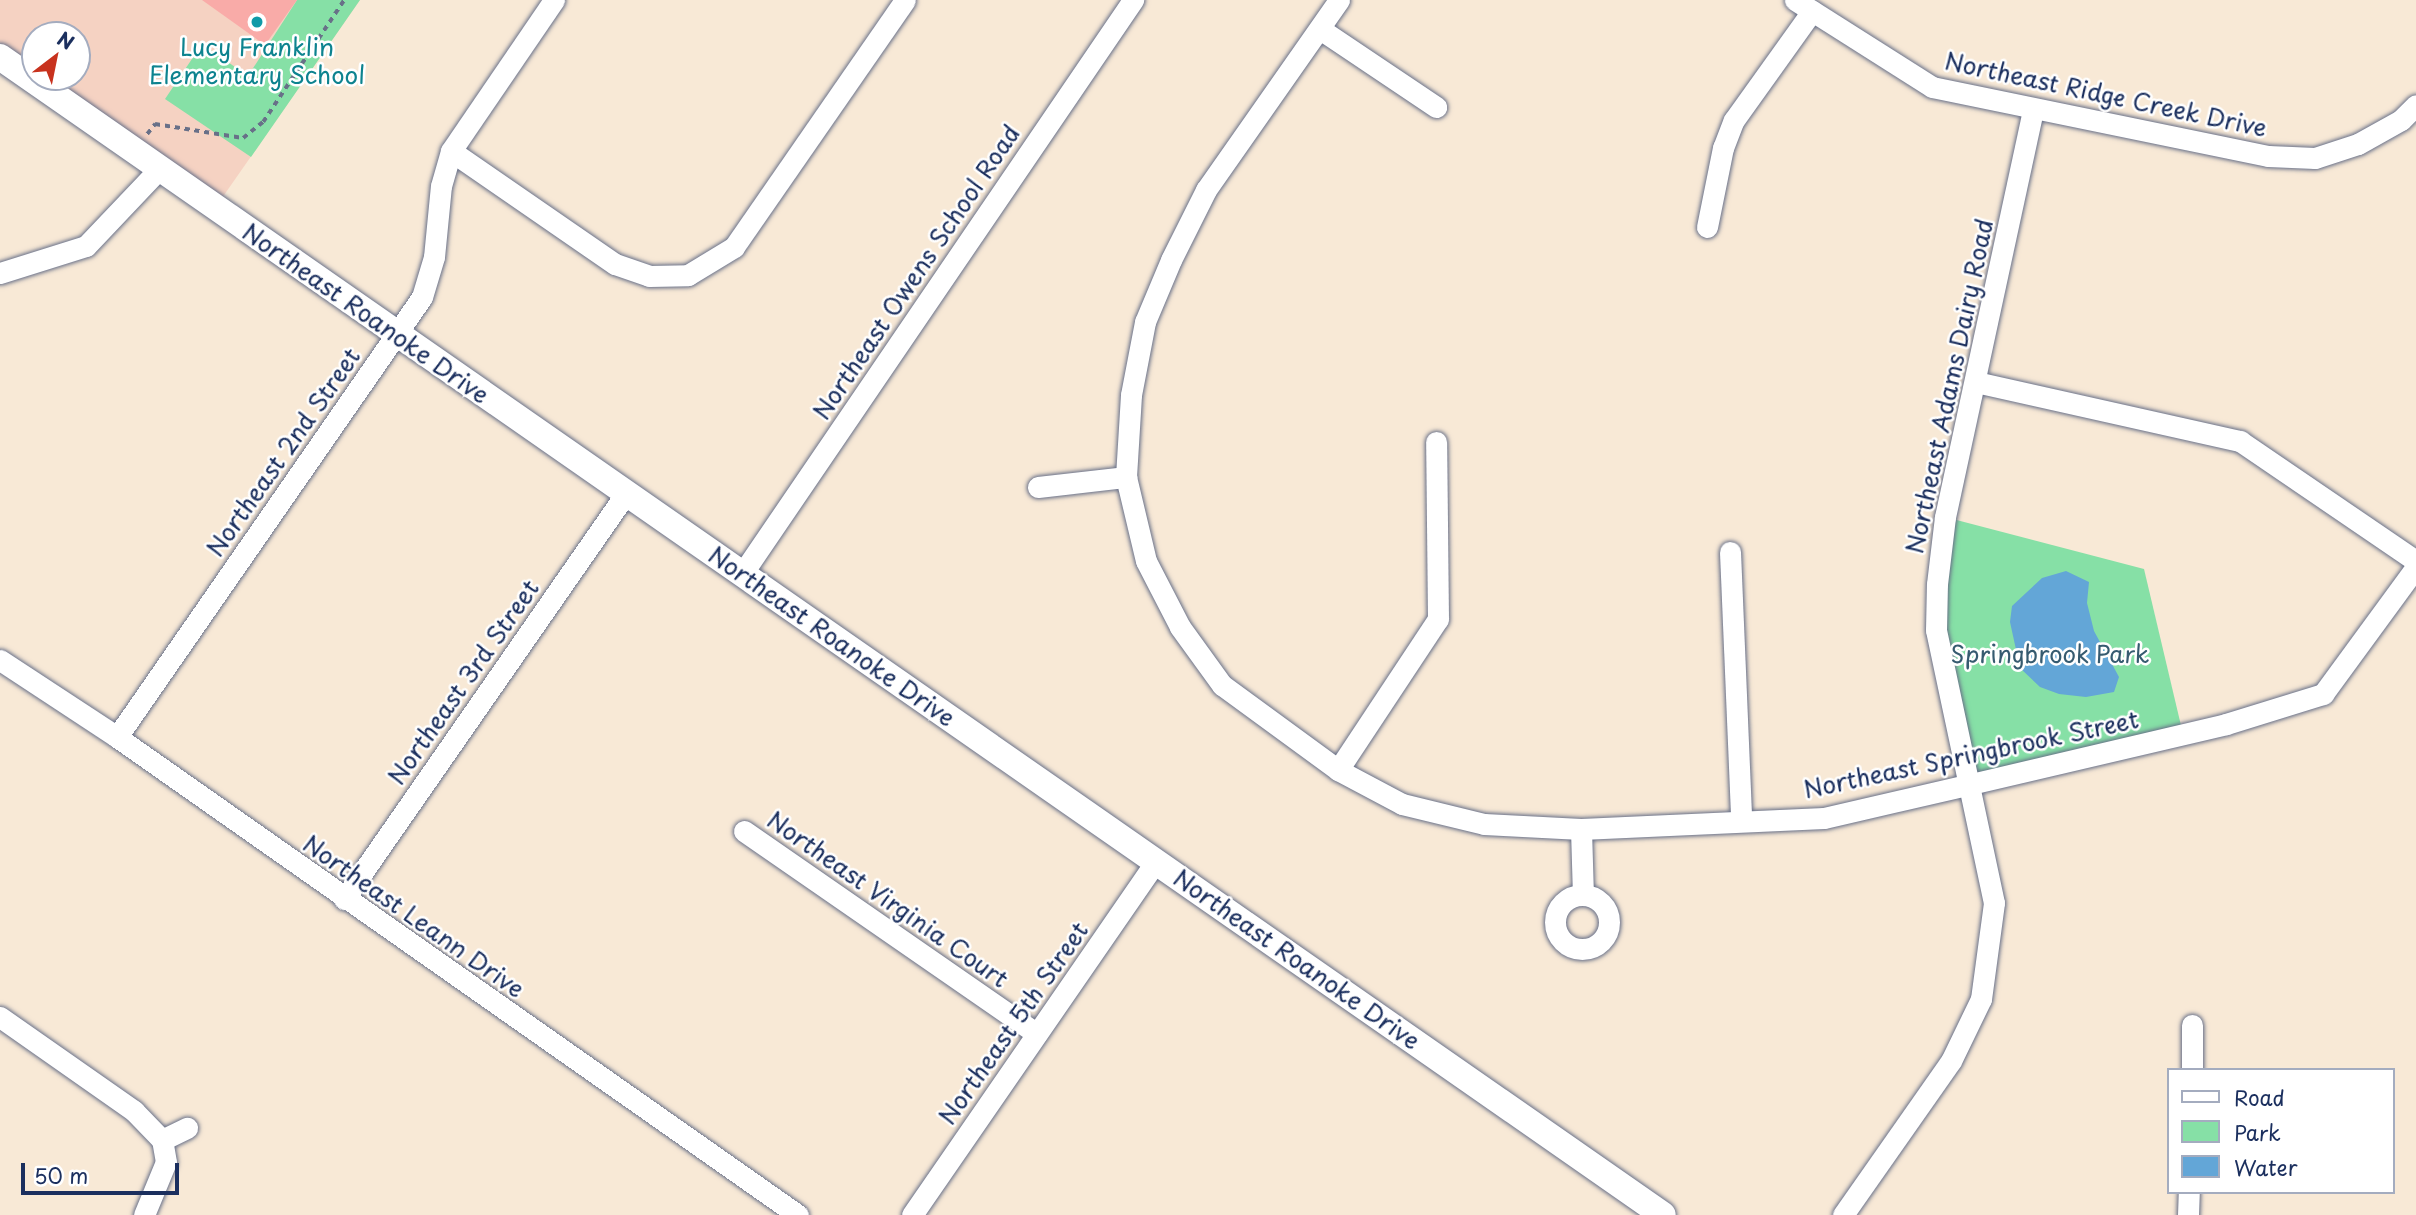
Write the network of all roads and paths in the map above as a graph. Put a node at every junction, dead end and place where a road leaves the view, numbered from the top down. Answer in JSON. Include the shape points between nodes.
{"nodes":[{"id":1,"x":344,"y":0,"type":"edge"},
{"id":2,"x":554,"y":0,"type":"edge"},
{"id":3,"x":905,"y":0,"type":"edge"},
{"id":4,"x":1133,"y":0,"type":"edge"},
{"id":5,"x":1339,"y":0,"type":"edge"},
{"id":6,"x":1804,"y":6,"type":"edge"},
{"id":7,"x":1320,"y":29,"type":"junction"},
{"id":8,"x":0,"y":57,"type":"edge"},
{"id":9,"x":2416,"y":105,"type":"edge"},
{"id":10,"x":1436,"y":107,"type":"dead end"},
{"id":11,"x":2033,"y":110,"type":"junction"},
{"id":12,"x":146,"y":135,"type":"dead end"},
{"id":13,"x":451,"y":151,"type":"junction"},
{"id":14,"x":159,"y":169,"type":"junction"},
{"id":15,"x":1707,"y":227,"type":"dead end"},
{"id":16,"x":0,"y":273,"type":"edge"},
{"id":17,"x":396,"y":334,"type":"junction"},
{"id":18,"x":1976,"y":382,"type":"junction"},
{"id":19,"x":1436,"y":442,"type":"dead end"},
{"id":20,"x":1126,"y":477,"type":"junction"},
{"id":21,"x":1038,"y":487,"type":"dead end"},
{"id":22,"x":626,"y":494,"type":"junction"},
{"id":23,"x":1730,"y":552,"type":"dead end"},
{"id":24,"x":2416,"y":561,"type":"edge"},
{"id":25,"x":2416,"y":566,"type":"edge"},
{"id":26,"x":742,"y":574,"type":"junction"},
{"id":27,"x":0,"y":660,"type":"edge"},
{"id":28,"x":117,"y":737,"type":"junction"},
{"id":29,"x":1338,"y":770,"type":"junction"},
{"id":30,"x":1971,"y":785,"type":"junction"},
{"id":31,"x":1741,"y":819,"type":"junction"},
{"id":32,"x":1581,"y":829,"type":"junction"},
{"id":33,"x":744,"y":831,"type":"dead end"},
{"id":34,"x":1156,"y":861,"type":"junction"},
{"id":35,"x":1583,"y":895,"type":"dead end"},
{"id":36,"x":344,"y":899,"type":"junction"},
{"id":37,"x":0,"y":1017,"type":"edge"},
{"id":38,"x":2192,"y":1025,"type":"dead end"},
{"id":39,"x":1037,"y":1034,"type":"junction"},
{"id":40,"x":2192,"y":1068,"type":"edge"},
{"id":41,"x":187,"y":1128,"type":"dead end"},
{"id":42,"x":162,"y":1140,"type":"junction"},
{"id":43,"x":2189,"y":1194,"type":"edge"},
{"id":44,"x":144,"y":1215,"type":"edge"},
{"id":45,"x":798,"y":1215,"type":"edge"},
{"id":46,"x":912,"y":1215,"type":"edge"},
{"id":47,"x":1663,"y":1215,"type":"edge"},
{"id":48,"x":1843,"y":1215,"type":"edge"},
{"id":49,"x":2188,"y":1215,"type":"edge"}],
"edges":[{"from":1,"to":12,"type":"path","via":[[263,122],[243,138],[155,124]]},
{"from":2,"to":13,"type":"street","name":"Northeast 2nd Street"},
{"from":3,"to":13,"type":"street","via":[[734,247],[688,275],[649,276],[615,264]]},
{"from":4,"to":26,"type":"street","name":"Northeast Owens School Road"},
{"from":5,"to":7,"type":"street","name":"Northeast Springbrook Street"},
{"from":6,"to":11,"type":"street","name":"Northeast Ridge Creek Drive","via":[[1932,87]]},
{"from":6,"to":15,"type":"street","via":[[1734,120],[1723,148]]},
{"from":7,"to":10,"type":"street"},
{"from":7,"to":20,"type":"street","name":"Northeast Springbrook Street","via":[[1206,190],[1171,260],[1145,322],[1131,395]]},
{"from":8,"to":14,"type":"street","name":"Northeast Roanoke Drive"},
{"from":9,"to":11,"type":"street","name":"Northeast Ridge Creek Drive","via":[[2401,120],[2358,144],[2315,158],[2268,156]]},
{"from":11,"to":18,"type":"street","name":"Northeast Adams Dairy Road"},
{"from":13,"to":17,"type":"street","name":"Northeast 2nd Street","via":[[441,186],[434,257],[422,297]]},
{"from":14,"to":16,"type":"street","via":[[86,246]]},
{"from":14,"to":17,"type":"street","name":"Northeast Roanoke Drive"},
{"from":17,"to":22,"type":"street","name":"Northeast Roanoke Drive"},
{"from":17,"to":28,"type":"street","name":"Northeast 2nd Street"},
{"from":18,"to":24,"type":"street","via":[[2240,441]]},
{"from":18,"to":30,"type":"street","name":"Northeast Adams Dairy Road","via":[[1945,517],[1936,630]]},
{"from":19,"to":29,"type":"street","via":[[1438,619]]},
{"from":20,"to":21,"type":"street"},
{"from":20,"to":29,"type":"street","name":"Northeast Springbrook Street","via":[[1146,561],[1201,656],[1222,685]]},
{"from":22,"to":26,"type":"street","name":"Northeast Roanoke Drive"},
{"from":22,"to":36,"type":"street","name":"Northeast 3rd Street"},
{"from":23,"to":31,"type":"street"},
{"from":25,"to":30,"type":"street","name":"Northeast Springbrook Street","via":[[2323,694],[2226,724]]},
{"from":26,"to":34,"type":"street","name":"Northeast Roanoke Drive"},
{"from":27,"to":28,"type":"street","name":"Northeast Leann Drive"},
{"from":28,"to":36,"type":"street","name":"Northeast Leann Drive"},
{"from":29,"to":32,"type":"street","name":"Northeast Springbrook Street","via":[[1402,804],[1484,824]]},
{"from":30,"to":31,"type":"street","name":"Northeast Springbrook Street","via":[[1824,818]]},
{"from":30,"to":48,"type":"street","name":"Northeast Adams Dairy Road","via":[[1994,903],[1981,999],[1951,1061]]},
{"from":31,"to":32,"type":"street","name":"Northeast Springbrook Street"},
{"from":32,"to":35,"type":"street"},
{"from":33,"to":39,"type":"street","name":"Northeast Virginia Court"},
{"from":34,"to":39,"type":"street","name":"Northeast 5th Street"},
{"from":34,"to":47,"type":"street","name":"Northeast Roanoke Drive"},
{"from":36,"to":45,"type":"street","name":"Northeast Leann Drive"},
{"from":37,"to":42,"type":"street","via":[[134,1111]]},
{"from":38,"to":40,"type":"street"},
{"from":39,"to":46,"type":"street","name":"Northeast 5th Street"},
{"from":41,"to":42,"type":"street"},
{"from":42,"to":44,"type":"street","via":[[166,1163]]},
{"from":43,"to":49,"type":"street"}]}
